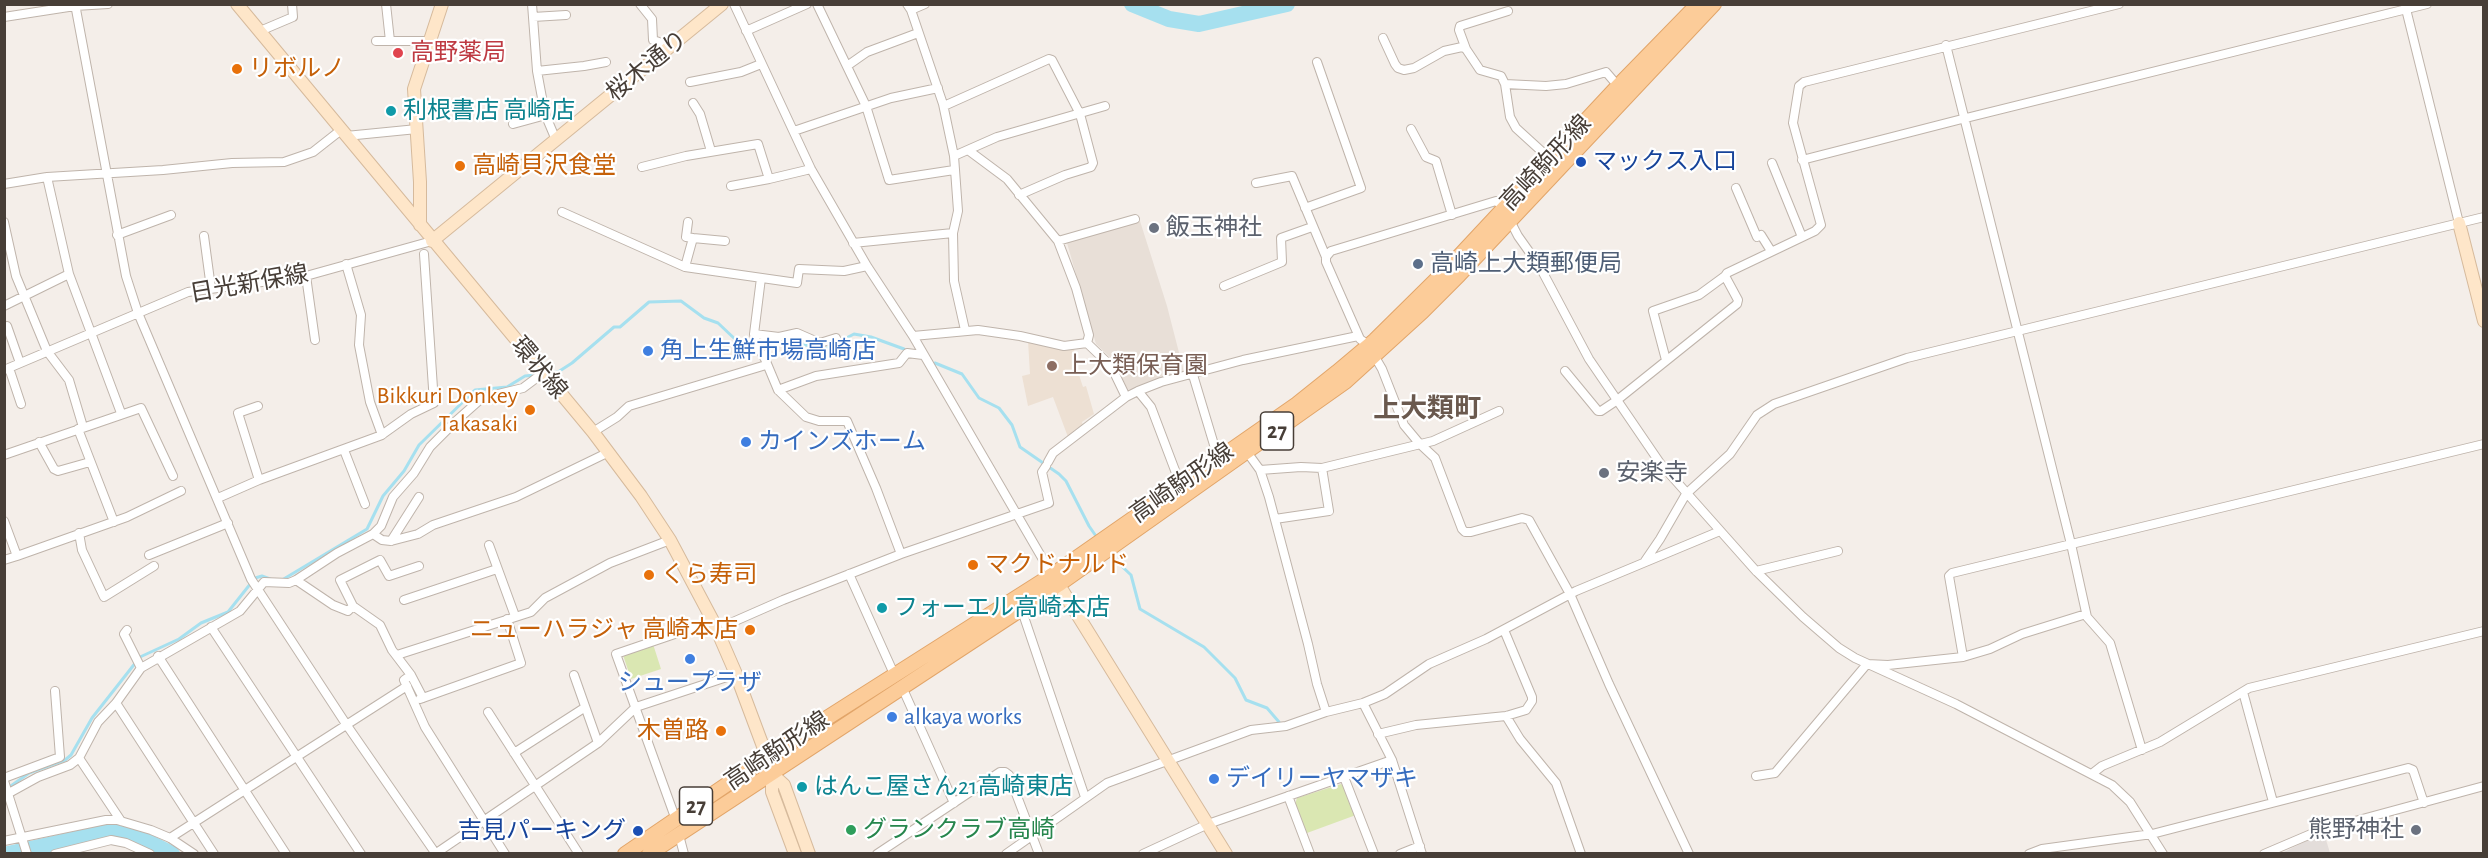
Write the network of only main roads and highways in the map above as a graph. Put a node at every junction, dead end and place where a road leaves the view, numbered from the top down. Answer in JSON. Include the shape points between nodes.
{"nodes":[{"id":1,"x":1698,"y":4,"type":"edge"},
{"id":2,"x":1714,"y":4,"type":"edge"},
{"id":3,"x":1506,"y":214,"type":"junction"},
{"id":4,"x":1367,"y":346,"type":"junction"},
{"id":5,"x":1055,"y":580,"type":"junction"},
{"id":6,"x":625,"y":854,"type":"edge"},
{"id":7,"x":649,"y":854,"type":"edge"}],
"edges":[{"from":1,"to":3,"type":"main road","name":"高崎駒形線","number":"27","via":[[1550,159]]},
{"from":2,"to":3,"type":"main road","name":"高崎駒形線","number":"27"},
{"from":3,"to":4,"type":"main road","name":"高崎駒形線","number":"27","via":[[1422,312]]},
{"from":4,"to":5,"type":"main road","name":"高崎駒形線","number":"27","via":[[1297,404],[1184,482]]},
{"from":4,"to":5,"type":"main road","name":"高崎駒形線","number":"27","via":[[1345,382]]},
{"from":5,"to":6,"type":"main road","name":"高崎駒形線","number":"27","via":[[894,674]]},
{"from":5,"to":7,"type":"main road","name":"高崎駒形線","number":"27","via":[[1022,609]]}]}
